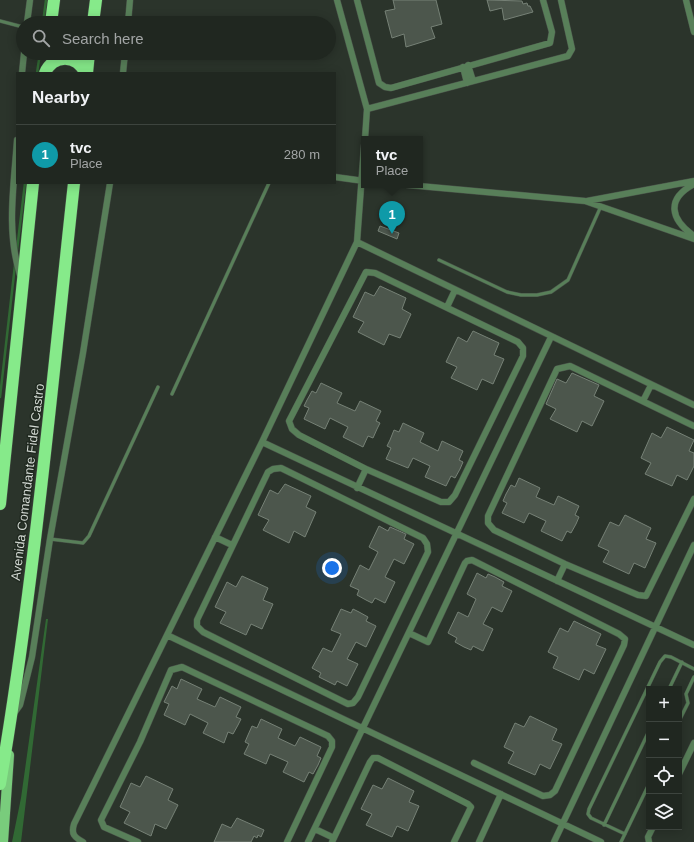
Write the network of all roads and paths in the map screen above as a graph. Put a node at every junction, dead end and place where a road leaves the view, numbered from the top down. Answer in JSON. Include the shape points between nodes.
{"nodes":[{"id":1,"x":30,"y":0,"type":"edge"},
{"id":2,"x":54,"y":0,"type":"edge"},
{"id":3,"x":96,"y":0,"type":"edge"},
{"id":4,"x":130,"y":0,"type":"edge"},
{"id":5,"x":337,"y":0,"type":"edge"},
{"id":6,"x":357,"y":0,"type":"edge"},
{"id":7,"x":543,"y":0,"type":"edge"},
{"id":8,"x":561,"y":0,"type":"edge"},
{"id":9,"x":686,"y":0,"type":"edge"},
{"id":10,"x":28,"y":16,"type":"edge"},
{"id":11,"x":52,"y":16,"type":"edge"},
{"id":12,"x":94,"y":16,"type":"edge"},
{"id":13,"x":129,"y":16,"type":"edge"},
{"id":14,"x":0,"y":21,"type":"edge"},
{"id":15,"x":16,"y":25,"type":"edge"},
{"id":16,"x":694,"y":32,"type":"edge"},
{"id":17,"x":23,"y":60,"type":"edge"},
{"id":18,"x":46,"y":60,"type":"edge"},
{"id":19,"x":59,"y":60,"type":"edge"},
{"id":20,"x":70,"y":60,"type":"edge"},
{"id":21,"x":88,"y":60,"type":"edge"},
{"id":22,"x":124,"y":60,"type":"edge"},
{"id":23,"x":466,"y":66,"type":"junction"},
{"id":24,"x":22,"y":72,"type":"edge"},
{"id":25,"x":45,"y":72,"type":"edge"},
{"id":26,"x":46,"y":72,"type":"edge"},
{"id":27,"x":85,"y":72,"type":"edge"},
{"id":28,"x":86,"y":72,"type":"edge"},
{"id":29,"x":123,"y":72,"type":"edge"},
{"id":30,"x":470,"y":82,"type":"junction"},
{"id":31,"x":367,"y":109,"type":"junction"},
{"id":32,"x":364,"y":136,"type":"edge"},
{"id":33,"x":16,"y":154,"type":"edge"},
{"id":34,"x":336,"y":177,"type":"edge"},
{"id":35,"x":361,"y":181,"type":"edge"},
{"id":36,"x":694,"y":181,"type":"edge"},
{"id":37,"x":33,"y":184,"type":"edge"},
{"id":38,"x":74,"y":184,"type":"edge"},
{"id":39,"x":110,"y":184,"type":"edge"},
{"id":40,"x":268,"y":184,"type":"edge"},
{"id":41,"x":694,"y":184,"type":"edge"},
{"id":42,"x":423,"y":186,"type":"edge"},
{"id":43,"x":362,"y":188,"type":"edge"},
{"id":44,"x":585,"y":201,"type":"junction"},
{"id":45,"x":601,"y":206,"type":"junction"},
{"id":46,"x":694,"y":236,"type":"edge"},
{"id":47,"x":694,"y":239,"type":"edge"},
{"id":48,"x":357,"y":242,"type":"junction"},
{"id":49,"x":439,"y":260,"type":"dead end"},
{"id":50,"x":23,"y":282,"type":"junction"},
{"id":51,"x":455,"y":290,"type":"junction"},
{"id":52,"x":447,"y":307,"type":"junction"},
{"id":53,"x":551,"y":337,"type":"junction"},
{"id":54,"x":651,"y":385,"type":"junction"},
{"id":55,"x":158,"y":387,"type":"dead end"},
{"id":56,"x":172,"y":394,"type":"dead end"},
{"id":57,"x":643,"y":401,"type":"junction"},
{"id":58,"x":694,"y":405,"type":"edge"},
{"id":59,"x":694,"y":426,"type":"edge"},
{"id":60,"x":262,"y":442,"type":"junction"},
{"id":61,"x":366,"y":469,"type":"junction"},
{"id":62,"x":358,"y":488,"type":"junction"},
{"id":63,"x":694,"y":499,"type":"edge"},
{"id":64,"x":0,"y":500,"type":"edge"},
{"id":65,"x":456,"y":534,"type":"junction"},
{"id":66,"x":215,"y":537,"type":"junction"},
{"id":67,"x":50,"y":539,"type":"junction"},
{"id":68,"x":232,"y":545,"type":"junction"},
{"id":69,"x":694,"y":545,"type":"edge"},
{"id":70,"x":565,"y":564,"type":"junction"},
{"id":71,"x":557,"y":581,"type":"junction"},
{"id":72,"x":654,"y":626,"type":"junction"},
{"id":73,"x":409,"y":633,"type":"junction"},
{"id":74,"x":167,"y":635,"type":"junction"},
{"id":75,"x":694,"y":645,"type":"edge"},
{"id":76,"x":682,"y":662,"type":"junction"},
{"id":77,"x":694,"y":669,"type":"edge"},
{"id":78,"x":694,"y":676,"type":"edge"},
{"id":79,"x":670,"y":686,"type":"edge"},
{"id":80,"x":682,"y":715,"type":"edge"},
{"id":81,"x":11,"y":717,"type":"junction"},
{"id":82,"x":363,"y":729,"type":"junction"},
{"id":83,"x":646,"y":737,"type":"edge"},
{"id":84,"x":694,"y":744,"type":"edge"},
{"id":85,"x":474,"y":763,"type":"dead end"},
{"id":86,"x":682,"y":763,"type":"edge"},
{"id":87,"x":0,"y":784,"type":"edge"},
{"id":88,"x":646,"y":790,"type":"edge"},
{"id":89,"x":501,"y":794,"type":"junction"},
{"id":90,"x":563,"y":824,"type":"junction"},
{"id":91,"x":604,"y":825,"type":"junction"},
{"id":92,"x":315,"y":828,"type":"junction"},
{"id":93,"x":652,"y":830,"type":"edge"},
{"id":94,"x":625,"y":834,"type":"junction"},
{"id":95,"x":333,"y":840,"type":"edge"},
{"id":96,"x":3,"y":842,"type":"edge"},
{"id":97,"x":83,"y":842,"type":"edge"},
{"id":98,"x":138,"y":842,"type":"edge"},
{"id":99,"x":287,"y":842,"type":"edge"},
{"id":100,"x":308,"y":842,"type":"edge"},
{"id":101,"x":454,"y":842,"type":"edge"},
{"id":102,"x":479,"y":842,"type":"edge"},
{"id":103,"x":554,"y":842,"type":"edge"},
{"id":104,"x":601,"y":842,"type":"edge"},
{"id":105,"x":621,"y":842,"type":"edge"},
{"id":106,"x":649,"y":842,"type":"edge"}],
"edges":[{"from":1,"to":10,"type":"street"},
{"from":2,"to":11,"type":"highway"},
{"from":3,"to":12,"type":"highway"},
{"from":4,"to":13,"type":"street"},
{"from":5,"to":31,"type":"street"},
{"from":6,"to":23,"type":"street","via":[[382,86],[391,88]]},
{"from":7,"to":23,"type":"street","via":[[552,32],[550,43]]},
{"from":8,"to":30,"type":"street","via":[[572,44],[568,56]]},
{"from":9,"to":16,"type":"street"},
{"from":14,"to":15,"type":"lane"},
{"from":17,"to":24,"type":"street"},
{"from":18,"to":25,"type":"highway"},
{"from":19,"to":26,"type":"highway"},
{"from":20,"to":27,"type":"highway","via":[[78,63]]},
{"from":21,"to":28,"type":"highway"},
{"from":22,"to":29,"type":"street"},
{"from":23,"to":30,"type":"street"},
{"from":30,"to":31,"type":"street"},
{"from":31,"to":32,"type":"street"},
{"from":33,"to":50,"type":"street","via":[[11,226],[13,253]]},
{"from":34,"to":35,"type":"street"},
{"from":36,"to":44,"type":"street"},
{"from":37,"to":50,"type":"highway","name":"Avenida Comandante Fidel Castro"},
{"from":38,"to":81,"type":"highway","name":"Avenida Comandante Fidel Castro","via":[[46,443]]},
{"from":39,"to":67,"type":"street"},
{"from":40,"to":56,"type":"lane"},
{"from":41,"to":46,"type":"street","via":[[680,194],[673,208],[677,220]]},
{"from":42,"to":44,"type":"street"},
{"from":43,"to":48,"type":"street"},
{"from":44,"to":45,"type":"street"},
{"from":45,"to":47,"type":"street"},
{"from":45,"to":49,"type":"lane","via":[[568,280],[551,292],[537,295],[507,292]]},
{"from":48,"to":51,"type":"street"},
{"from":48,"to":60,"type":"street"},
{"from":50,"to":64,"type":"highway","name":"Avenida Comandante Fidel Castro"},
{"from":51,"to":52,"type":"street"},
{"from":51,"to":53,"type":"street"},
{"from":52,"to":61,"type":"street","via":[[518,342],[523,348],[523,356],[455,495],[449,502],[442,502]]},
{"from":52,"to":61,"type":"street","via":[[375,272],[366,272],[289,421],[292,429],[299,435]]},
{"from":53,"to":54,"type":"street"},
{"from":53,"to":65,"type":"street"},
{"from":54,"to":57,"type":"street"},
{"from":54,"to":58,"type":"street"},
{"from":55,"to":67,"type":"lane","via":[[89,536],[83,543]]},
{"from":57,"to":59,"type":"street"},
{"from":57,"to":70,"type":"street","via":[[570,366],[557,369],[488,516],[488,523],[494,530]]},
{"from":60,"to":62,"type":"street"},
{"from":60,"to":66,"type":"street"},
{"from":61,"to":62,"type":"street"},
{"from":62,"to":65,"type":"street"},
{"from":63,"to":70,"type":"street","via":[[646,596],[638,595]]},
{"from":65,"to":71,"type":"street"},
{"from":65,"to":73,"type":"street"},
{"from":66,"to":68,"type":"street"},
{"from":66,"to":74,"type":"street"},
{"from":67,"to":81,"type":"street","via":[[32,657],[20,705]]},
{"from":68,"to":68,"type":"street","via":[[197,620],[202,632],[348,704],[353,703],[428,552],[423,538],[281,468],[268,472]]},
{"from":69,"to":72,"type":"street"},
{"from":70,"to":71,"type":"street"},
{"from":71,"to":72,"type":"street"},
{"from":72,"to":75,"type":"street"},
{"from":72,"to":90,"type":"street"},
{"from":73,"to":82,"type":"street"},
{"from":73,"to":85,"type":"street","via":[[428,642],[464,563],[472,560],[620,634],[625,639],[555,791],[544,796]]},
{"from":74,"to":82,"type":"street"},
{"from":74,"to":97,"type":"street","via":[[74,824],[75,838]]},
{"from":76,"to":77,"type":"lane"},
{"from":76,"to":79,"type":"lane"},
{"from":76,"to":91,"type":"lane","via":[[665,656],[660,662],[589,809],[588,814],[591,818]]},
{"from":78,"to":80,"type":"lane","via":[[686,694],[688,703]]},
{"from":81,"to":87,"type":"highway","name":"Avenida Comandante Fidel Castro"},
{"from":81,"to":96,"type":"main road"},
{"from":82,"to":89,"type":"street"},
{"from":82,"to":92,"type":"street"},
{"from":83,"to":91,"type":"lane"},
{"from":84,"to":86,"type":"street"},
{"from":88,"to":94,"type":"lane"},
{"from":89,"to":90,"type":"street"},
{"from":89,"to":102,"type":"street"},
{"from":90,"to":103,"type":"street"},
{"from":90,"to":104,"type":"street"},
{"from":91,"to":94,"type":"lane"},
{"from":92,"to":95,"type":"street"},
{"from":92,"to":100,"type":"street"},
{"from":93,"to":106,"type":"street"},
{"from":94,"to":105,"type":"lane"},
{"from":95,"to":101,"type":"street","via":[[372,758],[378,758],[471,807]]},
{"from":98,"to":99,"type":"street","via":[[104,826],[101,820],[140,742],[171,670],[182,667],[328,736],[332,741],[332,747]]}]}
